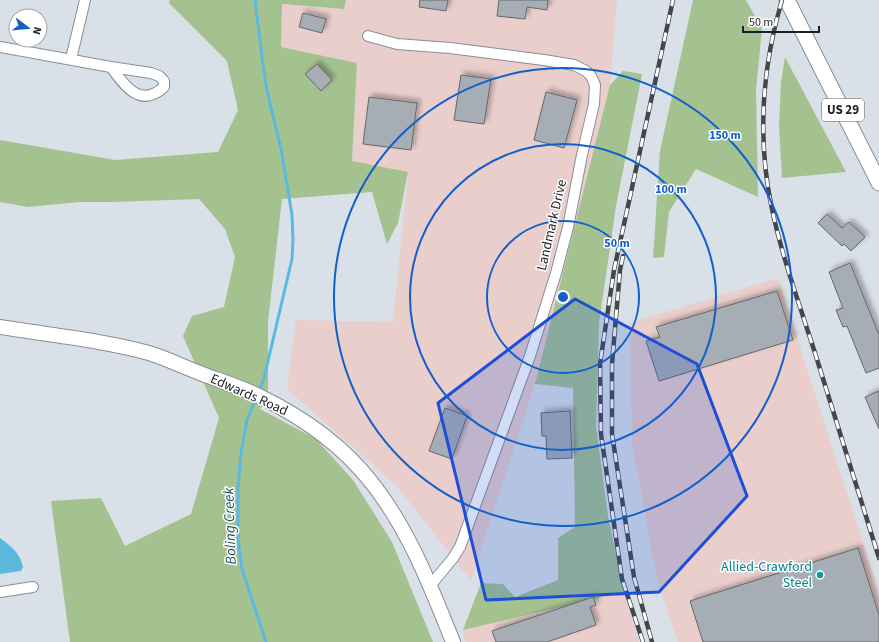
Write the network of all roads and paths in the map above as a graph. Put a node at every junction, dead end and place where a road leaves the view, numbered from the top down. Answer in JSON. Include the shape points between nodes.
{"nodes":[{"id":1,"x":85,"y":0,"type":"edge"},
{"id":2,"x":787,"y":0,"type":"edge"},
{"id":3,"x":368,"y":36,"type":"dead end"},
{"id":4,"x":0,"y":47,"type":"edge"},
{"id":5,"x":71,"y":60,"type":"junction"},
{"id":6,"x":111,"y":67,"type":"junction"},
{"id":7,"x":879,"y":183,"type":"edge"},
{"id":8,"x":0,"y":326,"type":"edge"},
{"id":9,"x":430,"y":586,"type":"junction"},
{"id":10,"x":33,"y":587,"type":"dead end"},
{"id":11,"x":0,"y":592,"type":"edge"},
{"id":12,"x":453,"y":642,"type":"edge"}],
"edges":[{"from":1,"to":5,"type":"street"},
{"from":2,"to":7,"type":"main road","number":"US 29"},
{"from":3,"to":9,"type":"street","name":"Landmark Drive","via":[[397,44],[450,48],[574,65],[586,71],[595,85],[594,104],[568,227],[532,348],[460,547]]},
{"from":4,"to":5,"type":"street"},
{"from":5,"to":6,"type":"street"},
{"from":6,"to":6,"type":"street","via":[[160,76],[164,81],[164,87],[151,95],[134,93],[123,85]]},
{"from":8,"to":9,"type":"main road","name":"Edwards Road","via":[[148,353],[255,394],[291,413],[344,452],[373,484],[413,550]]},
{"from":9,"to":12,"type":"main road","name":"Edwards Road"},
{"from":10,"to":11,"type":"street"}]}
